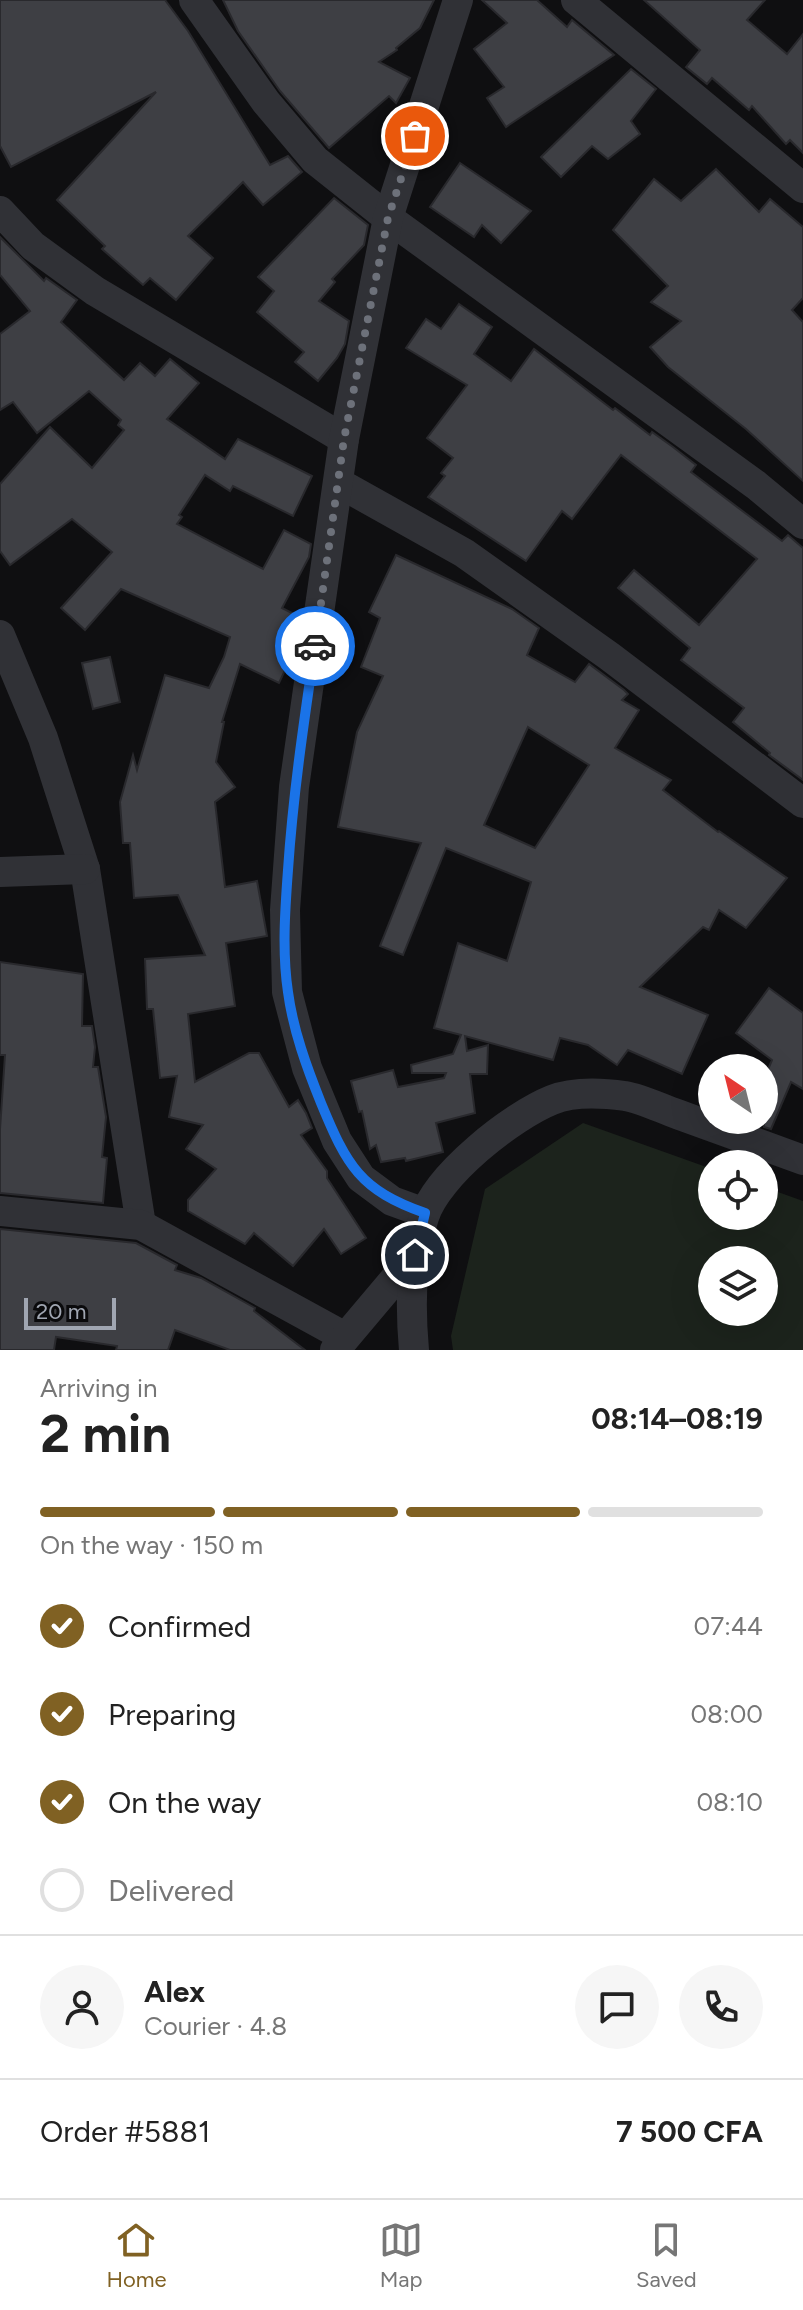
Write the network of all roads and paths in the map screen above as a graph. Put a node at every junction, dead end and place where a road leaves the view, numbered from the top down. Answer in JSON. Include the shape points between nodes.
{"nodes":[{"id":1,"x":194,"y":0,"type":"edge"},
{"id":2,"x":458,"y":0,"type":"edge"},
{"id":3,"x":576,"y":0,"type":"edge"},
{"id":4,"x":803,"y":188,"type":"edge"},
{"id":5,"x":0,"y":211,"type":"edge"},
{"id":6,"x":388,"y":218,"type":"junction"},
{"id":7,"x":344,"y":439,"type":"junction"},
{"id":8,"x":339,"y":483,"type":"junction"},
{"id":9,"x":803,"y":524,"type":"edge"},
{"id":10,"x":0,"y":635,"type":"edge"},
{"id":11,"x":803,"y":803,"type":"edge"},
{"id":12,"x":85,"y":869,"type":"junction"},
{"id":13,"x":0,"y":872,"type":"edge"},
{"id":14,"x":803,"y":1160,"type":"edge"},
{"id":15,"x":0,"y":1211,"type":"edge"},
{"id":16,"x":425,"y":1213,"type":"junction"},
{"id":17,"x":141,"y":1225,"type":"junction"},
{"id":18,"x":415,"y":1255,"type":"junction"},
{"id":19,"x":340,"y":1343,"type":"edge"},
{"id":20,"x":414,"y":1350,"type":"edge"}],
"edges":[{"from":1,"to":6,"type":"street","via":[[266,102],[315,160]]},
{"from":2,"to":6,"type":"street"},
{"from":3,"to":4,"type":"street"},
{"from":5,"to":7,"type":"street","via":[[33,246],[95,291]]},
{"from":6,"to":7,"type":"street"},
{"from":6,"to":9,"type":"street"},
{"from":7,"to":8,"type":"street"},
{"from":8,"to":11,"type":"street","via":[[464,553]]},
{"from":8,"to":16,"type":"street","via":[[294,787],[285,910],[287,992],[307,1068],[337,1141],[361,1178],[392,1201]]},
{"from":10,"to":12,"type":"street","via":[[43,738]]},
{"from":12,"to":13,"type":"street"},
{"from":12,"to":17,"type":"street"},
{"from":14,"to":16,"type":"street","via":[[628,1097],[555,1098],[487,1140]]},
{"from":15,"to":17,"type":"street"},
{"from":16,"to":18,"type":"street"},
{"from":17,"to":19,"type":"street"},
{"from":18,"to":19,"type":"street"},
{"from":18,"to":20,"type":"street","via":[[410,1315]]}]}
